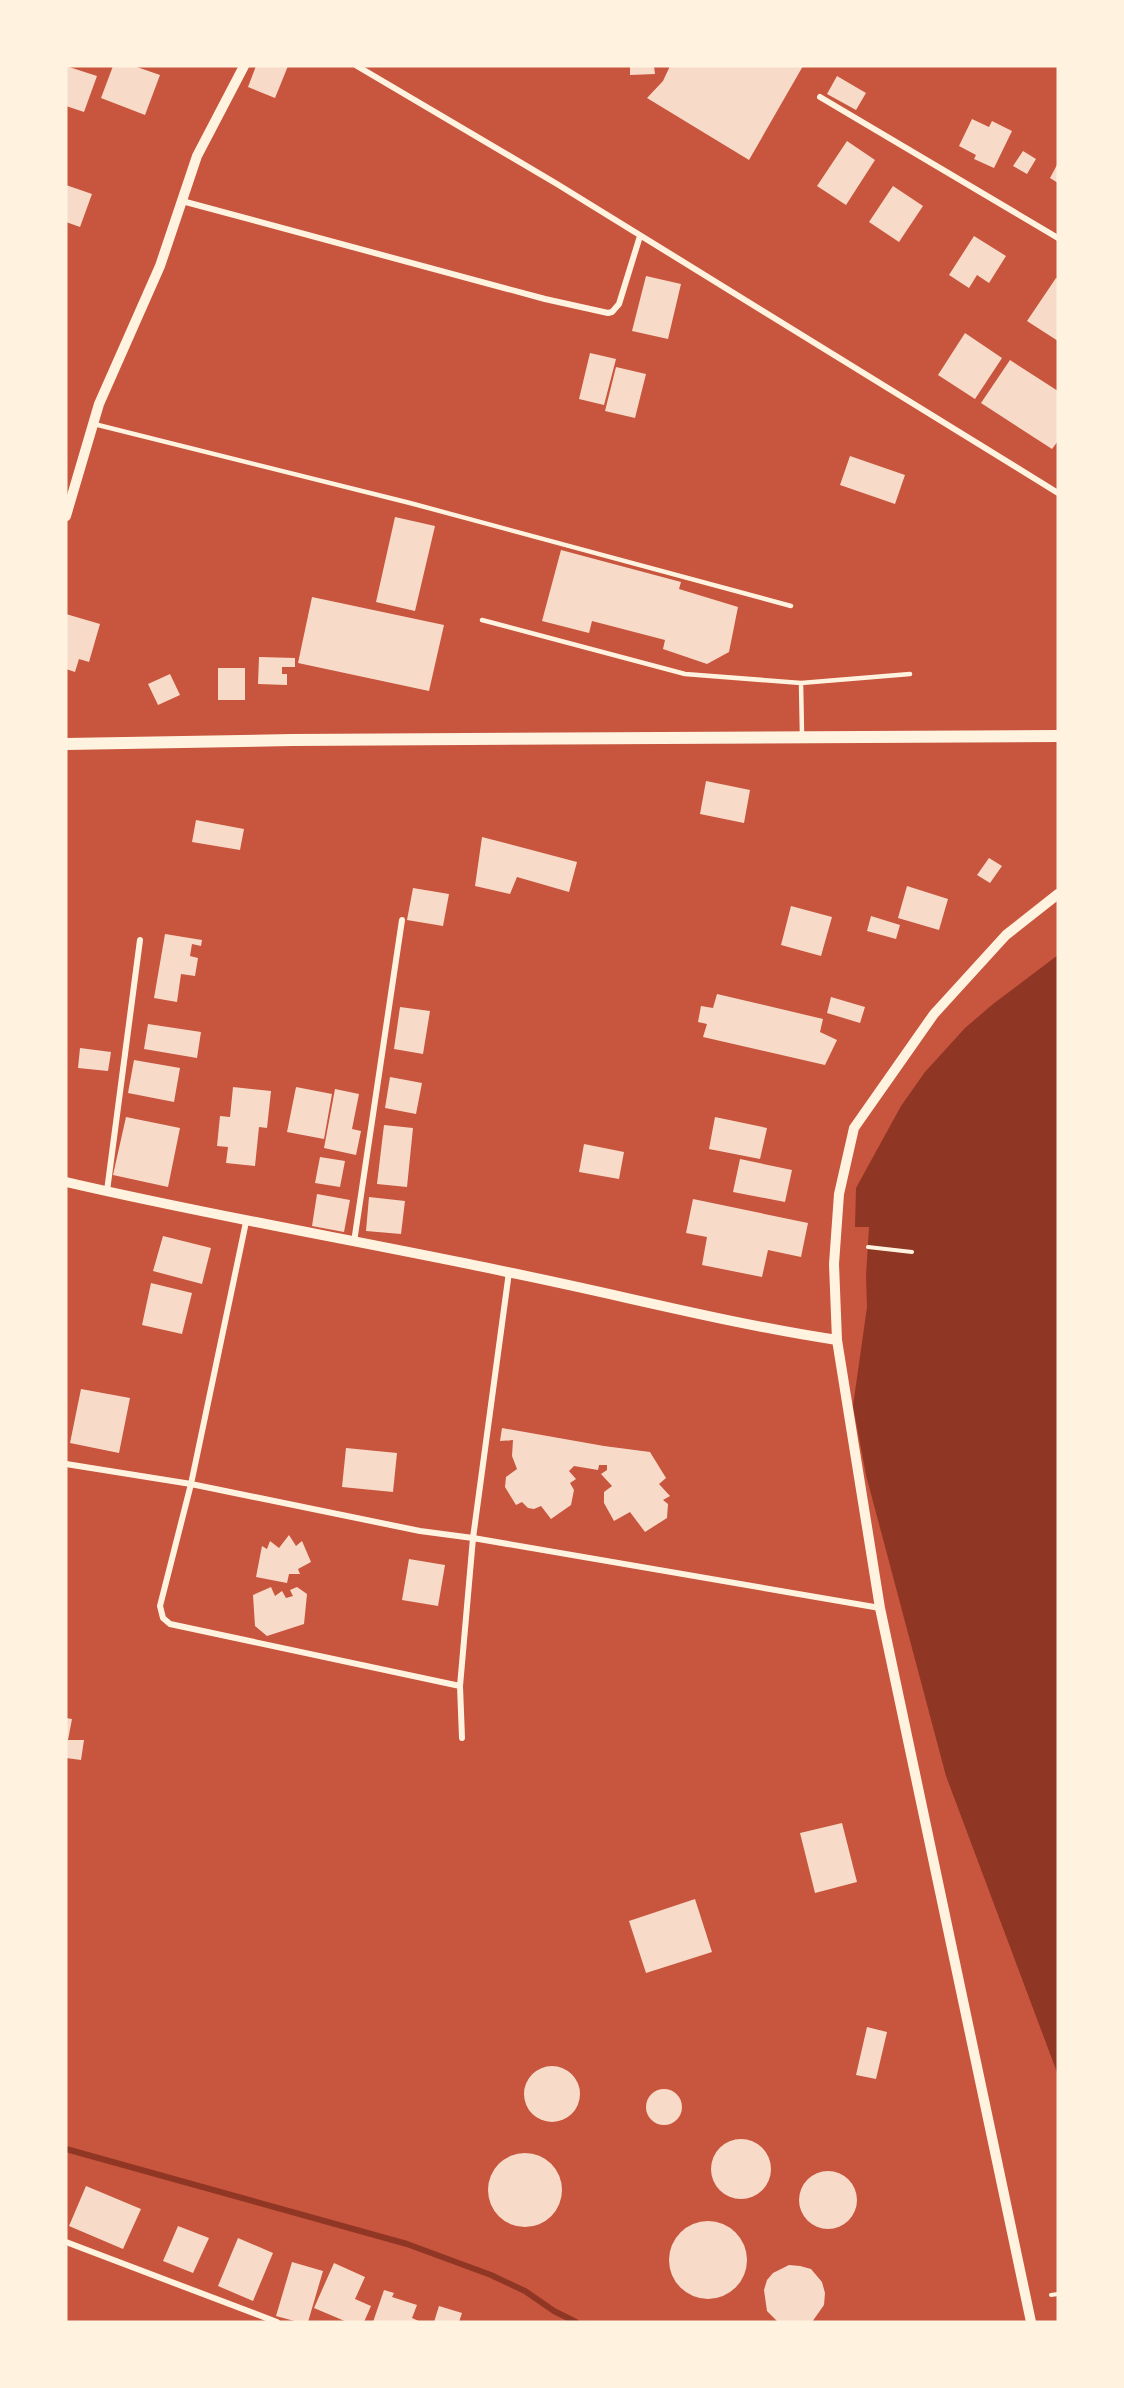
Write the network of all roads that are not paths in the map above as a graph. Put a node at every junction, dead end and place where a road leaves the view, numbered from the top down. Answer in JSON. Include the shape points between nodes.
{"nodes":[{"id":1,"x":244,"y":66,"type":"edge"},
{"id":2,"x":357,"y":66,"type":"edge"},
{"id":3,"x":820,"y":97,"type":"dead end"},
{"id":4,"x":182,"y":201,"type":"junction"},
{"id":5,"x":640,"y":236,"type":"junction"},
{"id":6,"x":1058,"y":238,"type":"edge"},
{"id":7,"x":93,"y":424,"type":"junction"},
{"id":8,"x":1058,"y":493,"type":"edge"},
{"id":9,"x":66,"y":516,"type":"edge"},
{"id":10,"x":791,"y":606,"type":"dead end"},
{"id":11,"x":482,"y":620,"type":"dead end"},
{"id":12,"x":910,"y":674,"type":"dead end"},
{"id":13,"x":801,"y":683,"type":"junction"},
{"id":14,"x":1058,"y":736,"type":"edge"},
{"id":15,"x":802,"y":738,"type":"junction"},
{"id":16,"x":66,"y":744,"type":"edge"},
{"id":17,"x":1058,"y":894,"type":"edge"},
{"id":18,"x":402,"y":920,"type":"dead end"},
{"id":19,"x":140,"y":940,"type":"dead end"},
{"id":20,"x":66,"y":1182,"type":"edge"},
{"id":21,"x":107,"y":1191,"type":"junction"},
{"id":22,"x":246,"y":1222,"type":"junction"},
{"id":23,"x":354,"y":1242,"type":"junction"},
{"id":24,"x":509,"y":1272,"type":"junction"},
{"id":25,"x":837,"y":1340,"type":"junction"},
{"id":26,"x":66,"y":1464,"type":"edge"},
{"id":27,"x":191,"y":1484,"type":"junction"},
{"id":28,"x":473,"y":1538,"type":"junction"},
{"id":29,"x":880,"y":1608,"type":"junction"},
{"id":30,"x":460,"y":1686,"type":"junction"},
{"id":31,"x":462,"y":1738,"type":"dead end"},
{"id":32,"x":66,"y":2242,"type":"edge"},
{"id":33,"x":278,"y":2322,"type":"edge"},
{"id":34,"x":1031,"y":2322,"type":"edge"}],
"edges":[{"from":1,"to":4,"type":"street","via":[[204,140]]},
{"from":2,"to":5,"type":"street"},
{"from":3,"to":6,"type":"street"},
{"from":4,"to":5,"type":"street","via":[[608,313],[619,304]]},
{"from":4,"to":7,"type":"street","via":[[156,275]]},
{"from":5,"to":8,"type":"street"},
{"from":7,"to":9,"type":"street"},
{"from":7,"to":10,"type":"lane","via":[[410,503]]},
{"from":11,"to":13,"type":"lane","via":[[685,674]]},
{"from":12,"to":13,"type":"lane"},
{"from":13,"to":15,"type":"lane"},
{"from":14,"to":15,"type":"main road"},
{"from":15,"to":16,"type":"main road"},
{"from":17,"to":25,"type":"street","via":[[1006,935],[934,1014],[854,1128],[839,1194],[834,1264]]},
{"from":18,"to":23,"type":"street"},
{"from":19,"to":21,"type":"street"},
{"from":20,"to":21,"type":"street"},
{"from":21,"to":22,"type":"street"},
{"from":22,"to":23,"type":"street"},
{"from":22,"to":27,"type":"street"},
{"from":23,"to":24,"type":"street"},
{"from":24,"to":25,"type":"street","via":[[745,1324]]},
{"from":24,"to":28,"type":"street"},
{"from":25,"to":29,"type":"street"},
{"from":26,"to":27,"type":"street"},
{"from":27,"to":28,"type":"street","via":[[420,1531]]},
{"from":27,"to":30,"type":"street","via":[[160,1605],[163,1618],[170,1624]]},
{"from":28,"to":29,"type":"street"},
{"from":28,"to":30,"type":"street"},
{"from":29,"to":34,"type":"street"},
{"from":30,"to":31,"type":"street"},
{"from":32,"to":33,"type":"street"}]}
